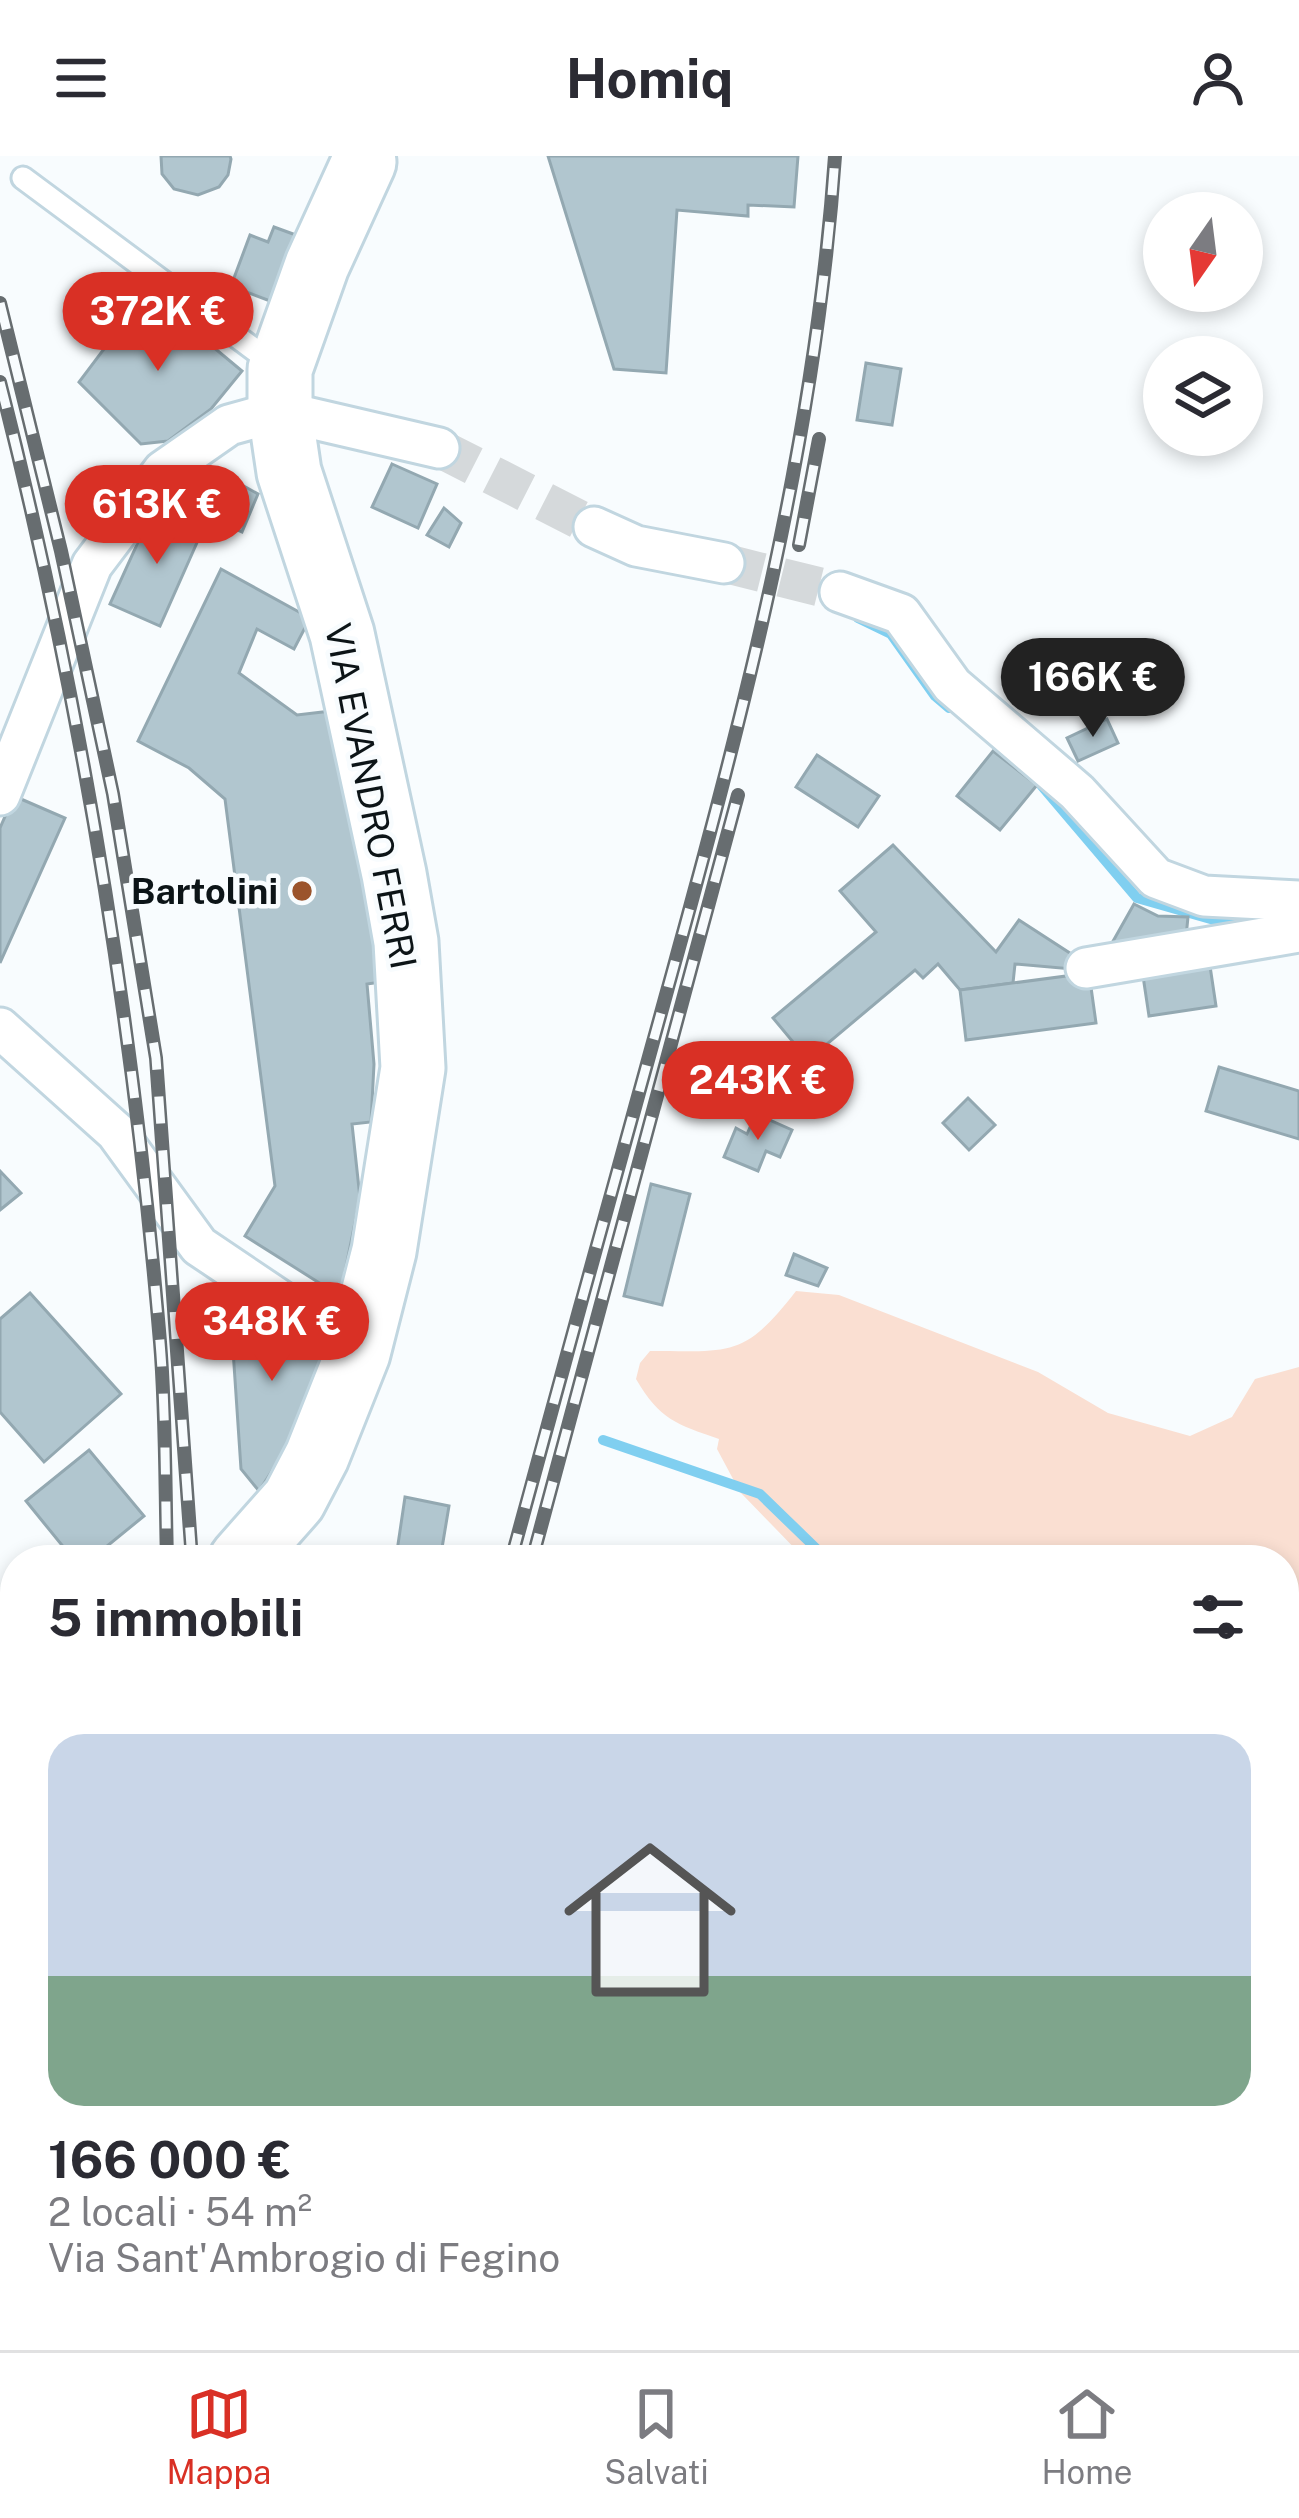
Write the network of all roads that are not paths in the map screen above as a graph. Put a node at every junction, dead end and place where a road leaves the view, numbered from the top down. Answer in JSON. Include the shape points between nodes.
{"nodes":[{"id":1,"x":364,"y":162,"type":"dead end"},
{"id":2,"x":22,"y":178,"type":"dead end"},
{"id":3,"x":280,"y":390,"type":"junction"},
{"id":4,"x":439,"y":448,"type":"tunnel mouth"},
{"id":5,"x":594,"y":526,"type":"tunnel mouth"},
{"id":6,"x":724,"y":563,"type":"tunnel mouth"},
{"id":7,"x":840,"y":592,"type":"tunnel mouth"},
{"id":8,"x":0,"y":795,"type":"edge"},
{"id":9,"x":1299,"y":901,"type":"edge"},
{"id":10,"x":1299,"y":932,"type":"edge"},
{"id":11,"x":1086,"y":968,"type":"dead end"},
{"id":12,"x":0,"y":1028,"type":"edge"},
{"id":13,"x":358,"y":1353,"type":"junction"},
{"id":14,"x":268,"y":1545,"type":"edge"}],
"edges":[{"from":1,"to":3,"type":"main road","name":"VIA EVANDRO FERRI","via":[[317,265]]},
{"from":2,"to":3,"type":"lane"},
{"from":3,"to":4,"type":"street"},
{"from":3,"to":8,"type":"street","via":[[163,470],[92,565]]},
{"from":3,"to":13,"type":"main road","name":"VIA EVANDRO FERRI","via":[[289,472],[342,634],[406,942],[413,1068],[384,1251]]},
{"from":5,"to":6,"type":"street","via":[[636,547]]},
{"from":7,"to":9,"type":"street","via":[[901,614],[952,685],[1077,792],[1156,878],[1204,896]]},
{"from":10,"to":11,"type":"street"},
{"from":12,"to":13,"type":"street","via":[[116,1132],[199,1246]]},
{"from":13,"to":14,"type":"main road","name":"VIA EVANDRO FERRI","via":[[317,1456]]}]}
